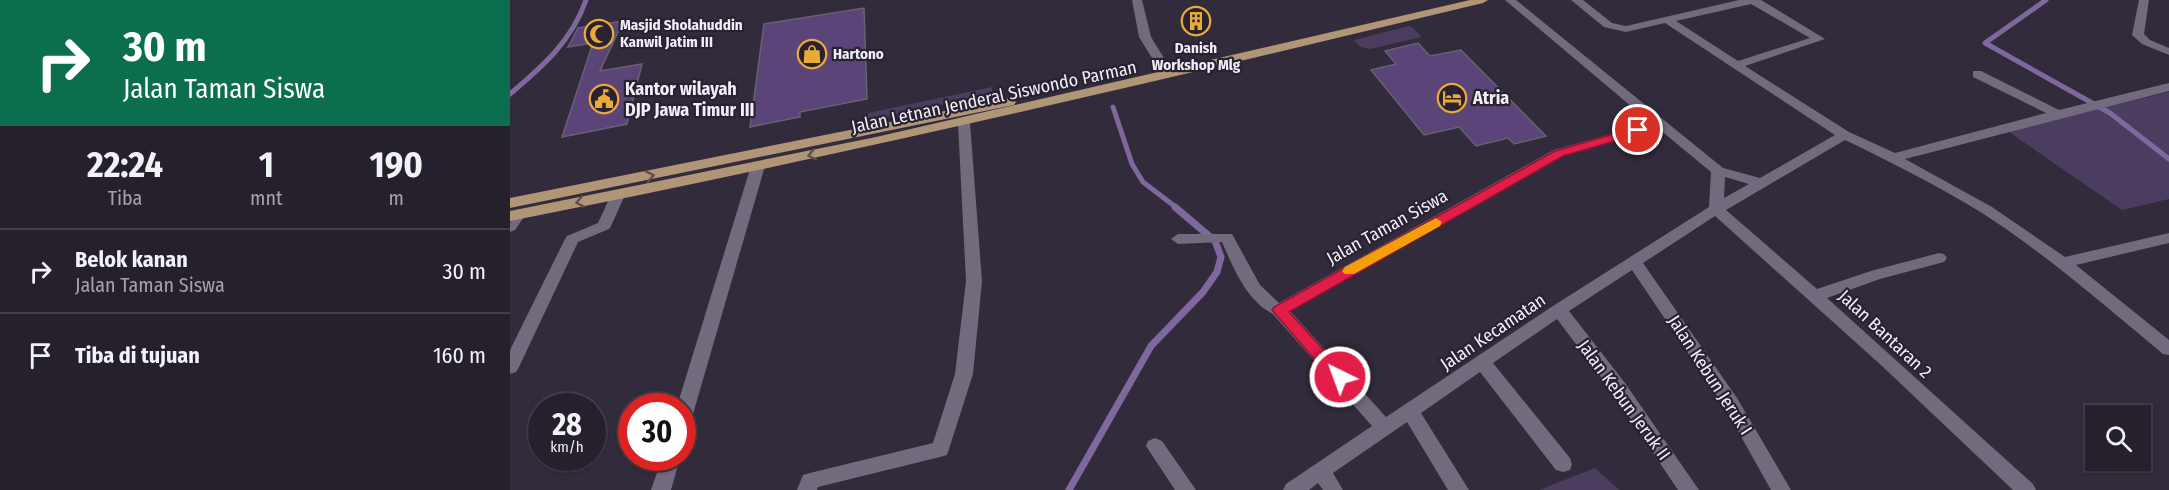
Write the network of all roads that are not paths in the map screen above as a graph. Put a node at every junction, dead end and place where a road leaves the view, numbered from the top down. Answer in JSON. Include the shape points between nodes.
{"nodes":[{"id":1,"x":1137,"y":0,"type":"edge"},
{"id":2,"x":1444,"y":0,"type":"edge"},
{"id":3,"x":1483,"y":0,"type":"edge"},
{"id":4,"x":1510,"y":0,"type":"edge"},
{"id":5,"x":1576,"y":0,"type":"edge"},
{"id":6,"x":2144,"y":0,"type":"edge"},
{"id":7,"x":1667,"y":20,"type":"junction"},
{"id":8,"x":1321,"y":34,"type":"junction"},
{"id":9,"x":2169,"y":52,"type":"edge"},
{"id":10,"x":1214,"y":61,"type":"junction"},
{"id":11,"x":1736,"y":65,"type":"junction"},
{"id":12,"x":1160,"y":69,"type":"junction"},
{"id":13,"x":1977,"y":74,"type":"dead end"},
{"id":14,"x":2169,"y":87,"type":"edge"},
{"id":15,"x":2055,"y":113,"type":"junction"},
{"id":16,"x":964,"y":123,"type":"junction"},
{"id":17,"x":1661,"y":124,"type":"junction"},
{"id":18,"x":1844,"y":135,"type":"junction"},
{"id":19,"x":1894,"y":158,"type":"junction"},
{"id":20,"x":758,"y":166,"type":"junction"},
{"id":21,"x":1718,"y":171,"type":"junction"},
{"id":22,"x":1759,"y":183,"type":"junction"},
{"id":23,"x":618,"y":195,"type":"junction"},
{"id":24,"x":1716,"y":208,"type":"junction"},
{"id":25,"x":513,"y":211,"type":"edge"},
{"id":26,"x":510,"y":227,"type":"edge"},
{"id":27,"x":2169,"y":238,"type":"edge"},
{"id":28,"x":1178,"y":239,"type":"dead end"},
{"id":29,"x":1939,"y":258,"type":"dead end"},
{"id":30,"x":1634,"y":262,"type":"junction"},
{"id":31,"x":2063,"y":263,"type":"junction"},
{"id":32,"x":1815,"y":296,"type":"junction"},
{"id":33,"x":1279,"y":310,"type":"junction"},
{"id":34,"x":1559,"y":310,"type":"junction"},
{"id":35,"x":2169,"y":349,"type":"edge"},
{"id":36,"x":1482,"y":362,"type":"junction"},
{"id":37,"x":510,"y":367,"type":"edge"},
{"id":38,"x":690,"y":393,"type":"edge"},
{"id":39,"x":1410,"y":411,"type":"junction"},
{"id":40,"x":1385,"y":428,"type":"junction"},
{"id":41,"x":1155,"y":446,"type":"dead end"},
{"id":42,"x":1563,"y":464,"type":"dead end"},
{"id":43,"x":667,"y":471,"type":"edge"},
{"id":44,"x":1322,"y":472,"type":"junction"},
{"id":45,"x":661,"y":490,"type":"edge"},
{"id":46,"x":807,"y":490,"type":"edge"},
{"id":47,"x":1186,"y":490,"type":"edge"},
{"id":48,"x":1293,"y":490,"type":"edge"},
{"id":49,"x":1333,"y":490,"type":"edge"},
{"id":50,"x":1459,"y":490,"type":"edge"},
{"id":51,"x":1689,"y":490,"type":"edge"},
{"id":52,"x":1781,"y":490,"type":"edge"},
{"id":53,"x":2026,"y":490,"type":"edge"}],
"edges":[{"from":1,"to":12,"type":"street","via":[[1145,36]]},
{"from":2,"to":8,"type":"main road","name":"Jalan Letnan Jenderal Siswondo Parman"},
{"from":3,"to":8,"type":"main road","name":"Jalan Letnan Jenderal Siswondo Parman"},
{"from":4,"to":17,"type":"street"},
{"from":5,"to":7,"type":"street","via":[[1617,28]]},
{"from":6,"to":9,"type":"street","via":[[2138,35]]},
{"from":7,"to":11,"type":"street"},
{"from":7,"to":11,"type":"street","via":[[1753,0],[1819,39]]},
{"from":8,"to":10,"type":"main road","name":"Jalan Letnan Jenderal Siswondo Parman"},
{"from":10,"to":12,"type":"main road","name":"Jalan Letnan Jenderal Siswondo Parman"},
{"from":10,"to":16,"type":"main road","name":"Jalan Letnan Jenderal Siswondo Parman"},
{"from":11,"to":18,"type":"street"},
{"from":25,"to":12,"type":"main road","name":"Jalan Letnan Jenderal Siswondo Parman","one_way":true},
{"from":13,"to":15,"type":"street"},
{"from":14,"to":15,"type":"street"},
{"from":15,"to":19,"type":"street"},
{"from":16,"to":20,"type":"main road","name":"Jalan Letnan Jenderal Siswondo Parman","one_way":true},
{"from":16,"to":46,"type":"street","via":[[974,281],[964,374],[940,449],[810,481]]},
{"from":17,"to":21,"type":"street"},
{"from":17,"to":33,"type":"street","name":"Jalan Taman Siswa","via":[[1559,153]]},
{"from":18,"to":19,"type":"street"},
{"from":18,"to":22,"type":"street","name":"Jalan Kecamatan"},
{"from":19,"to":31,"type":"street","via":[[1987,210]]},
{"from":20,"to":23,"type":"main road","name":"Jalan Letnan Jenderal Siswondo Parman"},
{"from":20,"to":38,"type":"street"},
{"from":21,"to":22,"type":"street"},
{"from":21,"to":24,"type":"street"},
{"from":22,"to":24,"type":"street","name":"Jalan Kecamatan"},
{"from":23,"to":25,"type":"main road","name":"Jalan Letnan Jenderal Siswondo Parman","one_way":true},
{"from":23,"to":37,"type":"street","via":[[603,227],[572,239]]},
{"from":24,"to":30,"type":"street","name":"Jalan Kecamatan"},
{"from":24,"to":32,"type":"street","name":"Jalan Bantaran 2"},
{"from":25,"to":26,"type":"street"},
{"from":27,"to":31,"type":"street"},
{"from":28,"to":33,"type":"street","via":[[1227,237],[1242,270],[1266,303]]},
{"from":29,"to":32,"type":"street"},
{"from":30,"to":34,"type":"street","name":"Jalan Kecamatan"},
{"from":30,"to":52,"type":"street","name":"Jalan Kebun Jeruk I","via":[[1731,403]]},
{"from":31,"to":35,"type":"street"},
{"from":32,"to":53,"type":"street","name":"Jalan Bantaran 2"},
{"from":33,"to":40,"type":"street"},
{"from":34,"to":36,"type":"street","name":"Jalan Kecamatan"},
{"from":34,"to":51,"type":"street","name":"Jalan Kebun Jeruk II"},
{"from":36,"to":39,"type":"street","name":"Jalan Kecamatan"},
{"from":36,"to":42,"type":"street"},
{"from":39,"to":40,"type":"street","name":"Jalan Kecamatan"},
{"from":39,"to":50,"type":"street"},
{"from":40,"to":44,"type":"street","name":"Jalan Kecamatan"},
{"from":41,"to":47,"type":"street"},
{"from":43,"to":45,"type":"street"},
{"from":44,"to":48,"type":"street","name":"Jalan Kecamatan"},
{"from":44,"to":49,"type":"street"}]}
